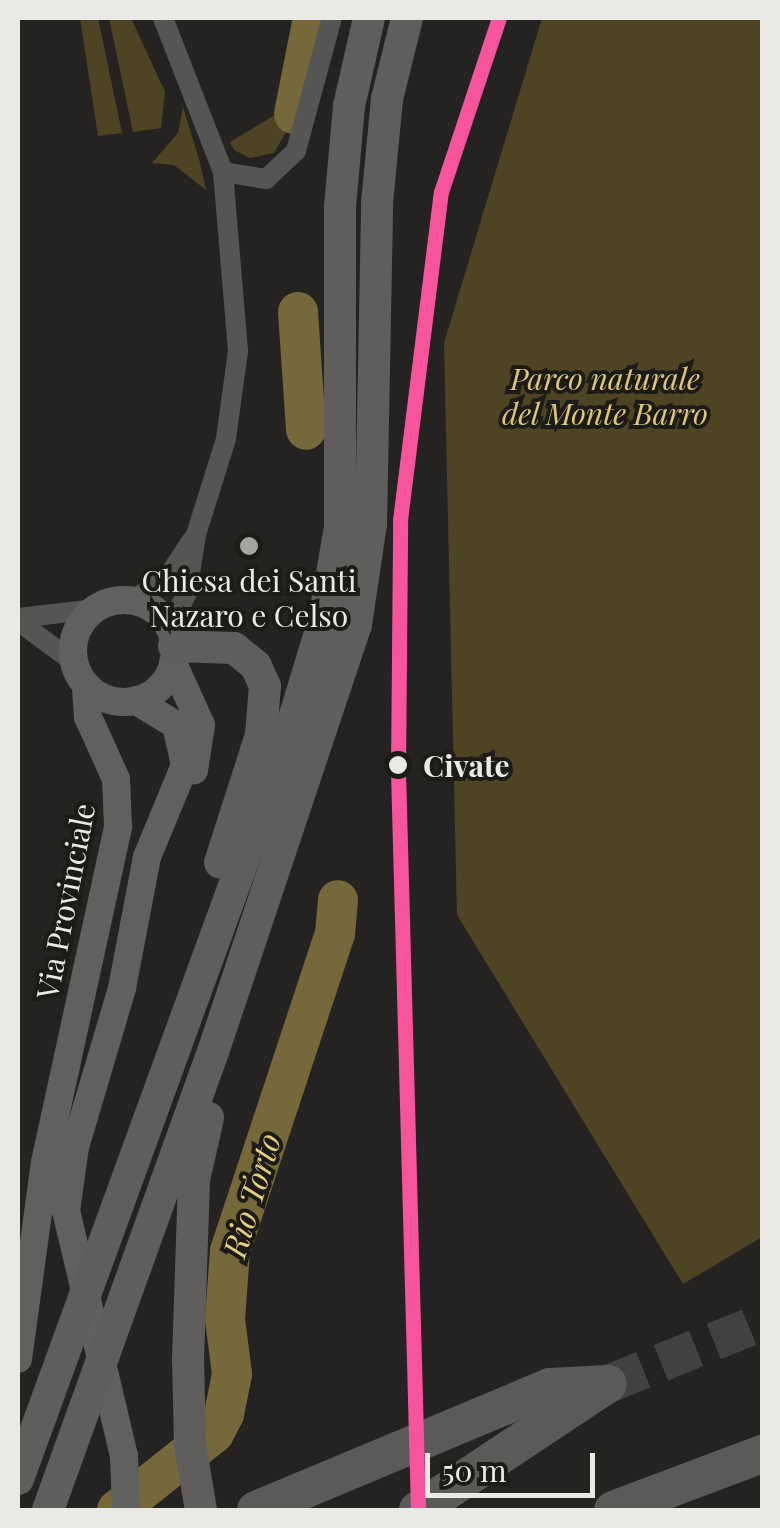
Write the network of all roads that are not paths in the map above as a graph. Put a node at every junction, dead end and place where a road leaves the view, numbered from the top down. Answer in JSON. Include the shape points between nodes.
{"nodes":[{"id":1,"x":163,"y":18,"type":"edge"},
{"id":2,"x":332,"y":18,"type":"edge"},
{"id":3,"x":369,"y":18,"type":"edge"},
{"id":4,"x":407,"y":18,"type":"edge"},
{"id":5,"x":223,"y":172,"type":"junction"},
{"id":6,"x":196,"y":534,"type":"junction"},
{"id":7,"x":131,"y":601,"type":"junction"},
{"id":8,"x":96,"y":609,"type":"junction"},
{"id":9,"x":18,"y":620,"type":"edge"},
{"id":10,"x":172,"y":646,"type":"junction"},
{"id":11,"x":80,"y":674,"type":"junction"},
{"id":12,"x":128,"y":701,"type":"junction"},
{"id":13,"x":106,"y":752,"type":"junction"},
{"id":14,"x":171,"y":798,"type":"junction"},
{"id":15,"x":213,"y":1052,"type":"junction"},
{"id":16,"x":162,"y":1074,"type":"junction"},
{"id":17,"x":18,"y":1359,"type":"edge"},
{"id":18,"x":762,"y":1454,"type":"edge"},
{"id":19,"x":18,"y":1478,"type":"edge"},
{"id":20,"x":680,"y":1483,"type":"junction"},
{"id":21,"x":48,"y":1510,"type":"edge"},
{"id":22,"x":126,"y":1510,"type":"edge"},
{"id":23,"x":201,"y":1510,"type":"edge"},
{"id":24,"x":256,"y":1510,"type":"edge"},
{"id":25,"x":418,"y":1510,"type":"edge"},
{"id":26,"x":613,"y":1510,"type":"edge"},
{"id":27,"x":632,"y":1510,"type":"edge"}],
"edges":[{"from":1,"to":5,"type":"street"},
{"from":2,"to":5,"type":"street","via":[[296,151],[266,179]]},
{"from":3,"to":16,"type":"main road","via":[[349,106],[340,207],[340,526],[324,620],[289,736]]},
{"from":4,"to":15,"type":"main road","via":[[387,99],[377,203],[371,524],[356,625]]},
{"from":5,"to":6,"type":"street","via":[[231,218],[235,391]]},
{"from":6,"to":7,"type":"street","via":[[166,578]]},
{"from":6,"to":10,"type":"street"},
{"from":7,"to":8,"type":"street"},
{"from":7,"to":10,"type":"street","via":[[151,608]]},
{"from":8,"to":9,"type":"street"},
{"from":8,"to":11,"type":"street","via":[[77,633]]},
{"from":9,"to":11,"type":"street"},
{"from":10,"to":12,"type":"street","via":[[159,688]]},
{"from":10,"to":14,"type":"street","via":[[202,739],[194,770]]},
{"from":10,"to":16,"type":"main road","via":[[212,643],[239,651],[262,675],[267,702]]},
{"from":11,"to":12,"type":"street"},
{"from":11,"to":13,"type":"street","name":"Via Provinciale","via":[[88,717]]},
{"from":12,"to":13,"type":"street","name":"Via Provinciale"},
{"from":12,"to":14,"type":"street","via":[[166,714],[182,737],[185,764]]},
{"from":13,"to":17,"type":"street","name":"Via Provinciale","via":[[116,778],[118,826],[42,1176]]},
{"from":14,"to":22,"type":"street","via":[[147,857],[122,988],[75,1147],[68,1233],[118,1431]]},
{"from":15,"to":21,"type":"main road"},
{"from":15,"to":23,"type":"main road","via":[[212,1099],[194,1180],[188,1420]]},
{"from":16,"to":19,"type":"main road"},
{"from":18,"to":20,"type":"highway"},
{"from":20,"to":26,"type":"highway"},
{"from":20,"to":27,"type":"highway"},
{"from":24,"to":25,"type":"highway","via":[[550,1387],[608,1384]]}]}
